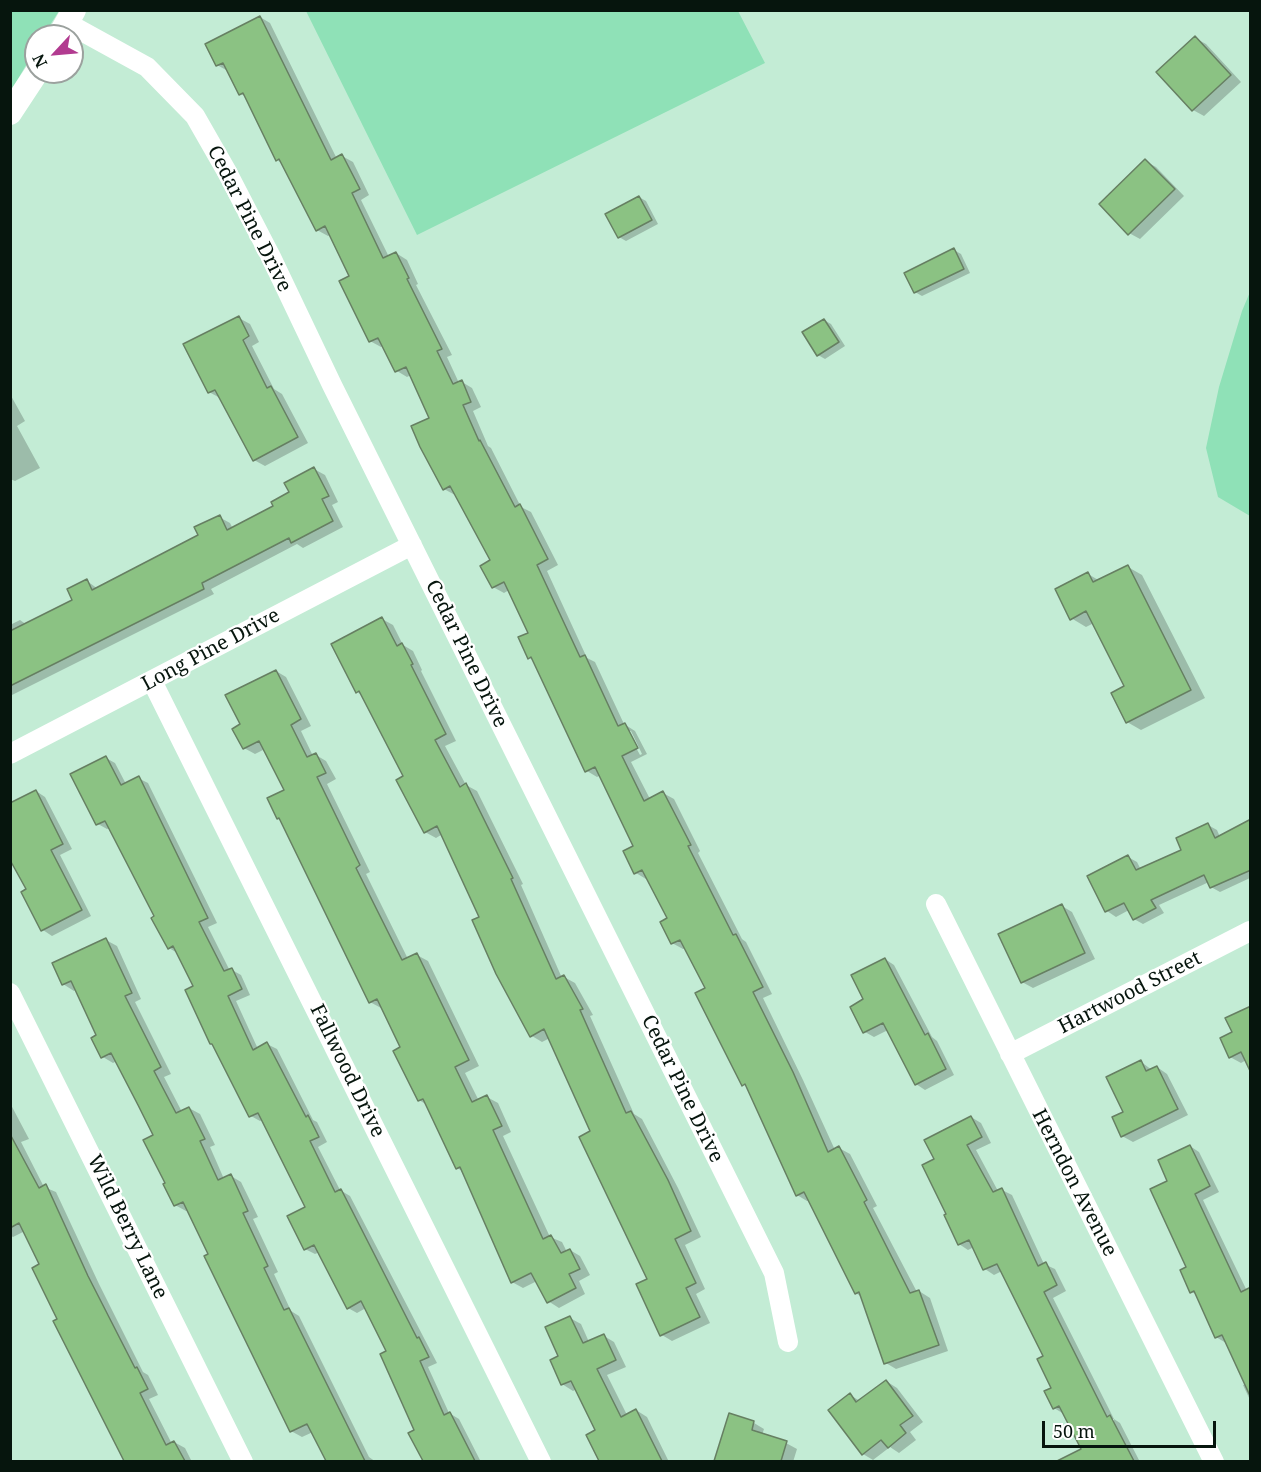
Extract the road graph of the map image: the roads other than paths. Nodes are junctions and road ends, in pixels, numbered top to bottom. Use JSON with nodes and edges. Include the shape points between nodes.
{"nodes":[{"id":1,"x":67,"y":23,"type":"edge"},
{"id":2,"x":29,"y":84,"type":"edge"},
{"id":3,"x":10,"y":113,"type":"edge"},
{"id":4,"x":412,"y":545,"type":"junction"},
{"id":5,"x":152,"y":681,"type":"junction"},
{"id":6,"x":10,"y":754,"type":"edge"},
{"id":7,"x":936,"y":904,"type":"dead end"},
{"id":8,"x":1251,"y":931,"type":"edge"},
{"id":9,"x":10,"y":993,"type":"edge"},
{"id":10,"x":1010,"y":1054,"type":"junction"},
{"id":11,"x":788,"y":1342,"type":"dead end"},
{"id":12,"x":243,"y":1461,"type":"edge"},
{"id":13,"x":541,"y":1461,"type":"edge"},
{"id":14,"x":1214,"y":1461,"type":"edge"}],
"edges":[{"from":1,"to":4,"type":"street","name":"Cedar Pine Drive","via":[[147,67],[195,116],[271,256]]},
{"from":2,"to":3,"type":"street"},
{"from":4,"to":5,"type":"street","name":"Long Pine Drive"},
{"from":4,"to":11,"type":"street","name":"Cedar Pine Drive","via":[[774,1273]]},
{"from":5,"to":6,"type":"street","name":"Long Pine Drive"},
{"from":5,"to":13,"type":"street","name":"Fallwood Drive"},
{"from":7,"to":10,"type":"street","name":"Herndon Avenue"},
{"from":8,"to":10,"type":"street","name":"Hartwood Street"},
{"from":9,"to":12,"type":"street","name":"Wild Berry Lane"},
{"from":10,"to":14,"type":"street","name":"Herndon Avenue"}]}
